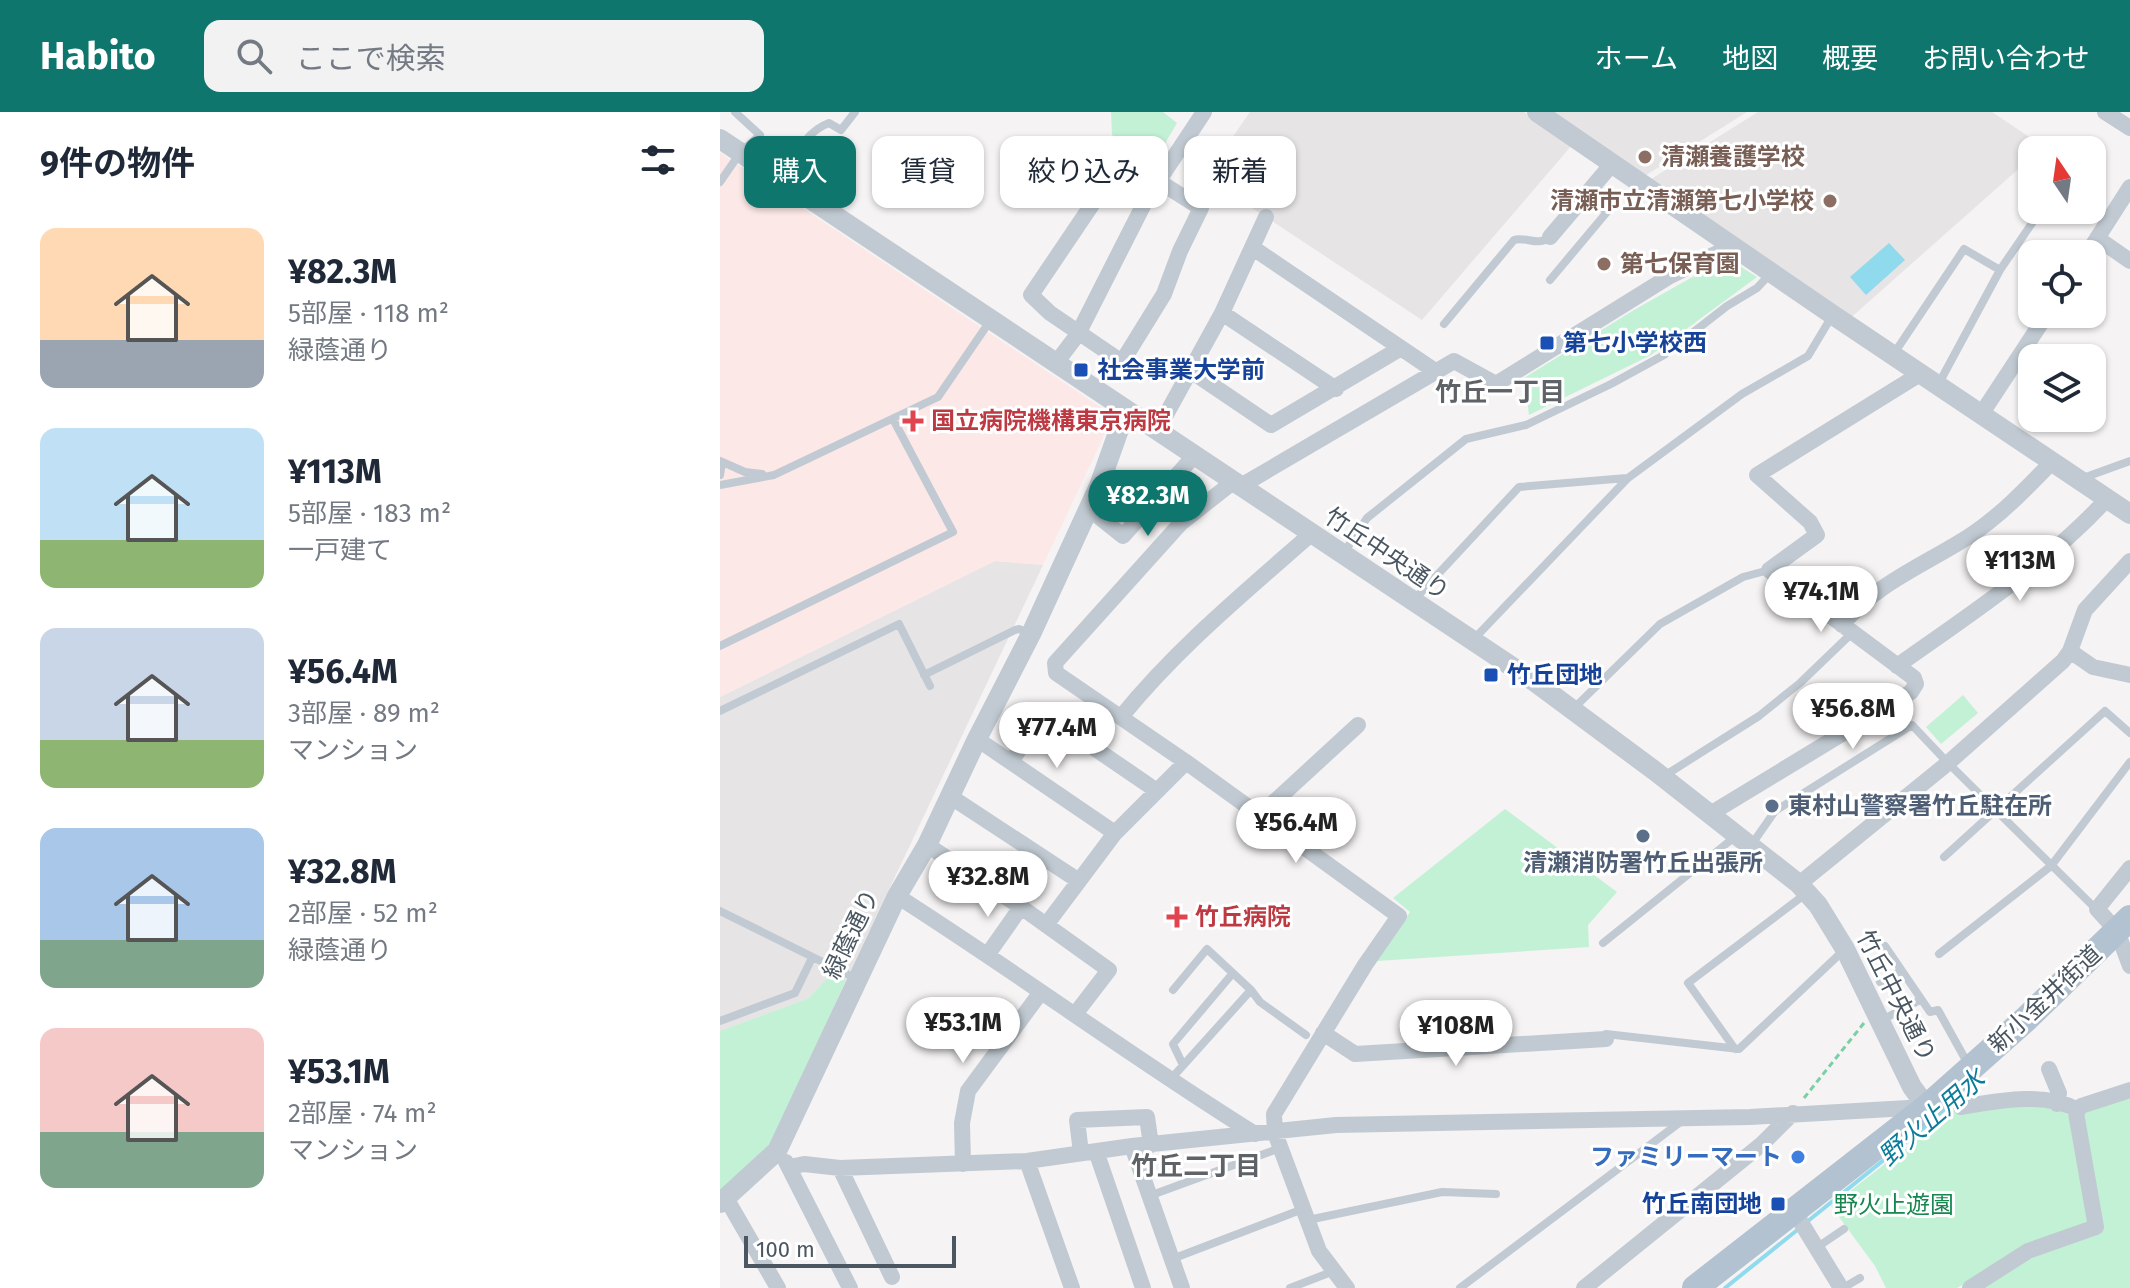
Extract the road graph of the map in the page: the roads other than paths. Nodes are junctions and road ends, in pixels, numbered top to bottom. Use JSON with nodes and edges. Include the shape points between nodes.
{"nodes":[{"id":1,"x":735,"y":112,"type":"edge"},
{"id":2,"x":855,"y":112,"type":"edge"},
{"id":3,"x":1204,"y":112,"type":"edge"},
{"id":4,"x":1537,"y":112,"type":"edge"},
{"id":5,"x":2105,"y":112,"type":"edge"},
{"id":6,"x":2130,"y":128,"type":"edge"},
{"id":7,"x":809,"y":136,"type":"edge"},
{"id":8,"x":720,"y":139,"type":"edge"},
{"id":9,"x":740,"y":153,"type":"junction"},
{"id":10,"x":744,"y":156,"type":"edge"},
{"id":11,"x":1612,"y":164,"type":"junction"},
{"id":12,"x":1168,"y":166,"type":"edge"},
{"id":13,"x":720,"y":182,"type":"edge"},
{"id":14,"x":1168,"y":187,"type":"edge"},
{"id":15,"x":2130,"y":187,"type":"edge"},
{"id":16,"x":1586,"y":196,"type":"junction"},
{"id":17,"x":824,"y":208,"type":"edge"},
{"id":18,"x":1090,"y":208,"type":"edge"},
{"id":19,"x":1142,"y":208,"type":"edge"},
{"id":20,"x":1266,"y":217,"type":"dead end"},
{"id":21,"x":2107,"y":222,"type":"joint"},
{"id":22,"x":2031,"y":224,"type":"edge"},
{"id":23,"x":1550,"y":237,"type":"joint"},
{"id":24,"x":2097,"y":238,"type":"joint"},
{"id":25,"x":1732,"y":246,"type":"junction"},
{"id":26,"x":1253,"y":248,"type":"junction"},
{"id":27,"x":2130,"y":261,"type":"edge"},
{"id":28,"x":2000,"y":270,"type":"junction"},
{"id":29,"x":1771,"y":273,"type":"junction"},
{"id":30,"x":1550,"y":280,"type":"dead end"},
{"id":31,"x":1222,"y":313,"type":"junction"},
{"id":32,"x":1833,"y":315,"type":"junction"},
{"id":33,"x":991,"y":321,"type":"junction"},
{"id":34,"x":1444,"y":324,"type":"dead end"},
{"id":35,"x":2038,"y":328,"type":"edge"},
{"id":36,"x":1078,"y":334,"type":"junction"},
{"id":37,"x":1401,"y":348,"type":"junction"},
{"id":38,"x":1893,"y":356,"type":"junction"},
{"id":39,"x":1056,"y":363,"type":"junction"},
{"id":40,"x":1191,"y":371,"type":"junction"},
{"id":41,"x":1435,"y":371,"type":"junction"},
{"id":42,"x":1920,"y":374,"type":"junction"},
{"id":43,"x":1938,"y":385,"type":"junction"},
{"id":44,"x":1336,"y":389,"type":"junction"},
{"id":45,"x":1126,"y":410,"type":"junction"},
{"id":46,"x":1982,"y":413,"type":"junction"},
{"id":47,"x":893,"y":419,"type":"junction"},
{"id":48,"x":1157,"y":431,"type":"junction"},
{"id":49,"x":1194,"y":456,"type":"junction"},
{"id":50,"x":2130,"y":461,"type":"edge"},
{"id":51,"x":721,"y":462,"type":"edge"},
{"id":52,"x":2051,"y":463,"type":"junction"},
{"id":53,"x":720,"y":475,"type":"edge"},
{"id":54,"x":774,"y":475,"type":"junction"},
{"id":55,"x":1628,"y":478,"type":"junction"},
{"id":56,"x":2078,"y":480,"type":"junction"},
{"id":57,"x":1236,"y":484,"type":"junction"},
{"id":58,"x":720,"y":485,"type":"edge"},
{"id":59,"x":2107,"y":499,"type":"junction"},
{"id":60,"x":1088,"y":508,"type":"junction"},
{"id":61,"x":2130,"y":514,"type":"edge"},
{"id":62,"x":1311,"y":534,"type":"junction"},
{"id":63,"x":1343,"y":555,"type":"junction"},
{"id":64,"x":2130,"y":561,"type":"edge"},
{"id":65,"x":1769,"y":570,"type":"junction"},
{"id":66,"x":1412,"y":602,"type":"junction"},
{"id":67,"x":1847,"y":629,"type":"junction"},
{"id":68,"x":1031,"y":634,"type":"junction"},
{"id":69,"x":1471,"y":641,"type":"junction"},
{"id":70,"x":720,"y":646,"type":"edge"},
{"id":71,"x":2070,"y":651,"type":"junction"},
{"id":72,"x":1897,"y":666,"type":"junction"},
{"id":73,"x":924,"y":675,"type":"junction"},
{"id":74,"x":2130,"y":675,"type":"edge"},
{"id":75,"x":930,"y":686,"type":"dead end"},
{"id":76,"x":1572,"y":710,"type":"junction"},
{"id":77,"x":720,"y":711,"type":"edge"},
{"id":78,"x":1121,"y":717,"type":"junction"},
{"id":79,"x":1358,"y":725,"type":"dead end"},
{"id":80,"x":2130,"y":733,"type":"edge"},
{"id":81,"x":977,"y":739,"type":"junction"},
{"id":82,"x":1011,"y":762,"type":"junction"},
{"id":83,"x":1186,"y":762,"type":"junction"},
{"id":84,"x":2130,"y":762,"type":"edge"},
{"id":85,"x":1948,"y":763,"type":"junction"},
{"id":86,"x":1663,"y":777,"type":"junction"},
{"id":87,"x":1157,"y":791,"type":"junction"},
{"id":88,"x":951,"y":797,"type":"junction"},
{"id":89,"x":1996,"y":811,"type":"junction"},
{"id":90,"x":1710,"y":814,"type":"junction"},
{"id":91,"x":1260,"y":815,"type":"junction"},
{"id":92,"x":1115,"y":833,"type":"junction"},
{"id":93,"x":1743,"y":841,"type":"junction"},
{"id":94,"x":927,"y":845,"type":"junction"},
{"id":95,"x":1944,"y":857,"type":"dead end"},
{"id":96,"x":2051,"y":866,"type":"junction"},
{"id":97,"x":2130,"y":868,"type":"edge"},
{"id":98,"x":1079,"y":881,"type":"junction"},
{"id":99,"x":1804,"y":888,"type":"junction"},
{"id":100,"x":897,"y":896,"type":"junction"},
{"id":101,"x":1021,"y":907,"type":"junction"},
{"id":102,"x":2097,"y":909,"type":"junction"},
{"id":103,"x":720,"y":911,"type":"edge"},
{"id":104,"x":1046,"y":925,"type":"junction"},
{"id":105,"x":2124,"y":941,"type":"edge"},
{"id":106,"x":1603,"y":943,"type":"dead end"},
{"id":107,"x":1885,"y":946,"type":"dead end"},
{"id":108,"x":1845,"y":949,"type":"junction"},
{"id":109,"x":988,"y":954,"type":"junction"},
{"id":110,"x":1939,"y":954,"type":"dead end"},
{"id":111,"x":812,"y":958,"type":"junction"},
{"id":112,"x":1901,"y":971,"type":"junction"},
{"id":113,"x":1233,"y":973,"type":"junction"},
{"id":114,"x":857,"y":980,"type":"junction"},
{"id":115,"x":1880,"y":982,"type":"dead end"},
{"id":116,"x":1173,"y":990,"type":"dead end"},
{"id":117,"x":1251,"y":990,"type":"junction"},
{"id":118,"x":1041,"y":992,"type":"junction"},
{"id":119,"x":1920,"y":1000,"type":"junction"},
{"id":120,"x":1076,"y":1013,"type":"junction"},
{"id":121,"x":1877,"y":1016,"type":"junction"},
{"id":122,"x":720,"y":1021,"type":"edge"},
{"id":123,"x":1315,"y":1034,"type":"junction"},
{"id":124,"x":1606,"y":1037,"type":"joint"},
{"id":125,"x":1735,"y":1049,"type":"junction"},
{"id":126,"x":1183,"y":1065,"type":"junction"},
{"id":127,"x":1971,"y":1068,"type":"junction"},
{"id":128,"x":2049,"y":1069,"type":"dead end"},
{"id":129,"x":1170,"y":1080,"type":"junction"},
{"id":130,"x":2130,"y":1090,"type":"edge"},
{"id":131,"x":2057,"y":1104,"type":"junction"},
{"id":132,"x":1927,"y":1107,"type":"junction"},
{"id":133,"x":1961,"y":1107,"type":"dead end"},
{"id":134,"x":2078,"y":1110,"type":"junction"},
{"id":135,"x":1793,"y":1113,"type":"junction"},
{"id":136,"x":1685,"y":1119,"type":"junction"},
{"id":137,"x":1255,"y":1134,"type":"junction"},
{"id":138,"x":1278,"y":1140,"type":"junction"},
{"id":139,"x":1151,"y":1145,"type":"junction"},
{"id":140,"x":1132,"y":1146,"type":"junction"},
{"id":141,"x":1089,"y":1152,"type":"junction"},
{"id":142,"x":784,"y":1159,"type":"junction"},
{"id":143,"x":1027,"y":1161,"type":"junction"},
{"id":144,"x":963,"y":1164,"type":"junction"},
{"id":145,"x":840,"y":1168,"type":"junction"},
{"id":146,"x":1496,"y":1194,"type":"dead end"},
{"id":147,"x":1149,"y":1196,"type":"junction"},
{"id":148,"x":723,"y":1200,"type":"edge"},
{"id":149,"x":1305,"y":1215,"type":"junction"},
{"id":150,"x":1799,"y":1221,"type":"junction"},
{"id":151,"x":1844,"y":1229,"type":"dead end"},
{"id":152,"x":1816,"y":1248,"type":"junction"},
{"id":153,"x":1172,"y":1259,"type":"junction"},
{"id":154,"x":1334,"y":1271,"type":"junction"},
{"id":155,"x":892,"y":1277,"type":"dead end"},
{"id":156,"x":1860,"y":1278,"type":"dead end"},
{"id":157,"x":1703,"y":1286,"type":"edge"},
{"id":158,"x":778,"y":1288,"type":"edge"},
{"id":159,"x":850,"y":1288,"type":"edge"},
{"id":160,"x":1072,"y":1288,"type":"edge"},
{"id":161,"x":1143,"y":1288,"type":"edge"},
{"id":162,"x":1182,"y":1288,"type":"edge"},
{"id":163,"x":1290,"y":1288,"type":"edge"},
{"id":164,"x":1347,"y":1288,"type":"edge"},
{"id":165,"x":1460,"y":1288,"type":"edge"},
{"id":166,"x":1584,"y":1288,"type":"edge"},
{"id":167,"x":1842,"y":1288,"type":"edge"},
{"id":168,"x":1970,"y":1288,"type":"edge"}],
"edges":[{"from":1,"to":9,"type":"lane","via":[[760,135]]},
{"from":2,"to":7,"type":"lane","via":[[841,130],[829,123]]},
{"from":3,"to":12,"type":"street"},
{"from":4,"to":11,"type":"street"},
{"from":5,"to":6,"type":"street"},
{"from":8,"to":9,"type":"street","name":"竹丘中央通り"},
{"from":9,"to":10,"type":"street","name":"竹丘中央通り"},
{"from":9,"to":13,"type":"lane"},
{"from":11,"to":16,"type":"street"},
{"from":11,"to":25,"type":"street"},
{"from":14,"to":36,"type":"street","via":[[1201,208],[1164,294],[1122,362]]},
{"from":15,"to":21,"type":"street"},
{"from":16,"to":23,"type":"street"},
{"from":16,"to":30,"type":"lane","via":[[1607,212]]},
{"from":17,"to":33,"type":"street","name":"竹丘中央通り"},
{"from":18,"to":36,"type":"street","via":[[1031,295]]},
{"from":19,"to":36,"type":"street"},
{"from":20,"to":26,"type":"street"},
{"from":21,"to":24,"type":"street"},
{"from":22,"to":28,"type":"lane"},
{"from":23,"to":34,"type":"lane","via":[[1540,242],[1514,240]]},
{"from":24,"to":27,"type":"street"},
{"from":25,"to":29,"type":"street"},
{"from":25,"to":41,"type":"street","via":[[1670,276],[1496,384],[1454,361]]},
{"from":26,"to":31,"type":"street"},
{"from":26,"to":37,"type":"street"},
{"from":28,"to":38,"type":"lane","via":[[1964,249]]},
{"from":28,"to":43,"type":"lane"},
{"from":29,"to":32,"type":"street"},
{"from":29,"to":63,"type":"lane","via":[[1664,355],[1526,425],[1466,439],[1367,518]]},
{"from":31,"to":40,"type":"street"},
{"from":31,"to":44,"type":"street"},
{"from":32,"to":38,"type":"street"},
{"from":32,"to":55,"type":"lane","via":[[1808,356],[1742,394]]},
{"from":33,"to":39,"type":"street","name":"竹丘中央通り"},
{"from":33,"to":47,"type":"lane","via":[[938,397]]},
{"from":35,"to":46,"type":"street"},
{"from":36,"to":39,"type":"street"},
{"from":37,"to":41,"type":"street"},
{"from":37,"to":44,"type":"street"},
{"from":38,"to":42,"type":"street"},
{"from":39,"to":45,"type":"street","name":"竹丘中央通り"},
{"from":40,"to":44,"type":"street","via":[[1271,425]]},
{"from":40,"to":48,"type":"street"},
{"from":41,"to":57,"type":"street"},
{"from":42,"to":43,"type":"street"},
{"from":42,"to":65,"type":"street","via":[[1757,475],[1810,522],[1817,535]]},
{"from":43,"to":46,"type":"street"},
{"from":45,"to":48,"type":"street","name":"竹丘中央通り"},
{"from":45,"to":60,"type":"street","name":"緑蔭通り"},
{"from":46,"to":52,"type":"street"},
{"from":47,"to":54,"type":"lane"},
{"from":47,"to":70,"type":"lane","via":[[953,532]]},
{"from":48,"to":49,"type":"street","name":"竹丘中央通り"},
{"from":49,"to":57,"type":"street","name":"竹丘中央通り"},
{"from":49,"to":60,"type":"street","via":[[1123,536]]},
{"from":50,"to":56,"type":"lane"},
{"from":51,"to":53,"type":"lane"},
{"from":51,"to":54,"type":"lane"},
{"from":52,"to":56,"type":"street"},
{"from":52,"to":67,"type":"street","via":[[1971,535],[1857,606]]},
{"from":54,"to":58,"type":"lane"},
{"from":55,"to":66,"type":"lane","via":[[1519,487]]},
{"from":55,"to":69,"type":"lane"},
{"from":56,"to":59,"type":"street"},
{"from":57,"to":62,"type":"street","name":"竹丘中央通り"},
{"from":57,"to":78,"type":"street","via":[[1181,523],[1055,663],[1056,673]]},
{"from":59,"to":61,"type":"street"},
{"from":59,"to":72,"type":"street","via":[[2038,564]]},
{"from":60,"to":68,"type":"street","name":"緑蔭通り"},
{"from":62,"to":63,"type":"street","name":"竹丘中央通り"},
{"from":62,"to":78,"type":"street","via":[[1204,629]]},
{"from":63,"to":66,"type":"street","name":"竹丘中央通り"},
{"from":64,"to":71,"type":"street","via":[[2085,610]]},
{"from":65,"to":67,"type":"street"},
{"from":65,"to":76,"type":"lane","via":[[1743,577],[1660,624]]},
{"from":66,"to":69,"type":"street","name":"竹丘中央通り"},
{"from":67,"to":72,"type":"street"},
{"from":67,"to":86,"type":"lane","via":[[1800,683],[1759,716]]},
{"from":68,"to":73,"type":"lane","via":[[1015,630]]},
{"from":68,"to":81,"type":"street","name":"緑蔭通り"},
{"from":69,"to":76,"type":"street","name":"竹丘中央通り"},
{"from":71,"to":74,"type":"street","via":[[2093,667]]},
{"from":71,"to":85,"type":"street"},
{"from":72,"to":90,"type":"street","via":[[1914,678],[1911,692]]},
{"from":73,"to":75,"type":"lane"},
{"from":73,"to":77,"type":"lane","via":[[899,624]]},
{"from":76,"to":86,"type":"street","name":"竹丘中央通り"},
{"from":78,"to":83,"type":"street"},
{"from":79,"to":91,"type":"street"},
{"from":80,"to":89,"type":"lane","via":[[2105,711]]},
{"from":81,"to":82,"type":"street"},
{"from":81,"to":88,"type":"street","name":"緑蔭通り"},
{"from":82,"to":87,"type":"street","via":[[1043,713]]},
{"from":82,"to":92,"type":"street"},
{"from":83,"to":87,"type":"street"},
{"from":83,"to":91,"type":"street"},
{"from":84,"to":96,"type":"lane"},
{"from":85,"to":89,"type":"lane"},
{"from":85,"to":93,"type":"lane","via":[[1912,725],[1775,811]]},
{"from":85,"to":99,"type":"street"},
{"from":86,"to":90,"type":"street","name":"竹丘中央通り"},
{"from":87,"to":92,"type":"street"},
{"from":88,"to":94,"type":"street","name":"緑蔭通り"},
{"from":88,"to":98,"type":"street"},
{"from":89,"to":95,"type":"lane"},
{"from":89,"to":96,"type":"lane"},
{"from":90,"to":93,"type":"street","name":"竹丘中央通り"},
{"from":91,"to":123,"type":"street","via":[[1399,916]]},
{"from":92,"to":98,"type":"street"},
{"from":93,"to":99,"type":"street","name":"竹丘中央通り"},
{"from":93,"to":106,"type":"lane"},
{"from":94,"to":100,"type":"street","name":"緑蔭通り"},
{"from":94,"to":101,"type":"street"},
{"from":96,"to":102,"type":"lane"},
{"from":96,"to":110,"type":"lane"},
{"from":97,"to":102,"type":"street"},
{"from":98,"to":104,"type":"street"},
{"from":99,"to":108,"type":"street","name":"竹丘中央通り"},
{"from":99,"to":125,"type":"lane","via":[[1688,983]]},
{"from":100,"to":109,"type":"street"},
{"from":100,"to":114,"type":"street","name":"緑蔭通り"},
{"from":101,"to":104,"type":"street"},
{"from":101,"to":109,"type":"street"},
{"from":102,"to":105,"type":"street"},
{"from":103,"to":111,"type":"lane"},
{"from":104,"to":120,"type":"street","via":[[1109,970]]},
{"from":105,"to":127,"type":"main road","name":"新小金井街道"},
{"from":107,"to":112,"type":"lane"},
{"from":108,"to":121,"type":"street","name":"竹丘中央通り"},
{"from":108,"to":125,"type":"lane"},
{"from":109,"to":118,"type":"street"},
{"from":111,"to":114,"type":"lane"},
{"from":111,"to":122,"type":"lane","via":[[795,993]]},
{"from":112,"to":115,"type":"lane"},
{"from":112,"to":119,"type":"lane"},
{"from":113,"to":116,"type":"lane","via":[[1207,949]]},
{"from":113,"to":117,"type":"lane"},
{"from":113,"to":126,"type":"lane","via":[[1173,1044]]},
{"from":114,"to":142,"type":"street","name":"緑蔭通り"},
{"from":117,"to":123,"type":"lane","via":[[1260,1002]]},
{"from":117,"to":126,"type":"lane"},
{"from":118,"to":120,"type":"street"},
{"from":118,"to":144,"type":"street","via":[[968,1091]]},
{"from":119,"to":121,"type":"lane"},
{"from":119,"to":127,"type":"lane","via":[[1930,1012],[1938,1010]]},
{"from":120,"to":129,"type":"street"},
{"from":121,"to":132,"type":"street","name":"竹丘中央通り"},
{"from":123,"to":124,"type":"street","via":[[1355,1054]]},
{"from":123,"to":138,"type":"street","via":[[1274,1114]]},
{"from":124,"to":125,"type":"lane"},
{"from":126,"to":129,"type":"lane"},
{"from":127,"to":132,"type":"main road","name":"新小金井街道"},
{"from":128,"to":131,"type":"street","via":[[2059,1093]]},
{"from":129,"to":137,"type":"street"},
{"from":130,"to":134,"type":"street"},
{"from":131,"to":133,"type":"street","via":[[2020,1098]]},
{"from":131,"to":134,"type":"street"},
{"from":132,"to":135,"type":"street"},
{"from":132,"to":150,"type":"main road","name":"新小金井街道"},
{"from":134,"to":168,"type":"street","via":[[2096,1227],[2028,1251]]},
{"from":135,"to":136,"type":"street"},
{"from":135,"to":166,"type":"street"},
{"from":136,"to":138,"type":"street","via":[[1336,1125]]},
{"from":136,"to":165,"type":"lane"},
{"from":137,"to":138,"type":"street"},
{"from":137,"to":139,"type":"street"},
{"from":138,"to":147,"type":"lane"},
{"from":138,"to":149,"type":"street"},
{"from":139,"to":140,"type":"street"},
{"from":139,"to":141,"type":"street","via":[[1147,1117],[1077,1120]]},
{"from":140,"to":141,"type":"street"},
{"from":140,"to":147,"type":"street"},
{"from":141,"to":143,"type":"street"},
{"from":141,"to":161,"type":"street"},
{"from":142,"to":145,"type":"street"},
{"from":142,"to":148,"type":"street","name":"緑蔭通り"},
{"from":142,"to":159,"type":"street"},
{"from":143,"to":144,"type":"street"},
{"from":143,"to":160,"type":"street"},
{"from":144,"to":145,"type":"street"},
{"from":145,"to":155,"type":"street"},
{"from":146,"to":149,"type":"lane","via":[[1442,1192]]},
{"from":147,"to":153,"type":"street"},
{"from":148,"to":158,"type":"street"},
{"from":149,"to":153,"type":"lane"},
{"from":149,"to":154,"type":"street","via":[[1319,1251]]},
{"from":150,"to":152,"type":"street"},
{"from":150,"to":157,"type":"main road","name":"新小金井街道"},
{"from":151,"to":152,"type":"lane"},
{"from":152,"to":167,"type":"street"},
{"from":153,"to":162,"type":"street"},
{"from":154,"to":163,"type":"lane"},
{"from":154,"to":164,"type":"street"},
{"from":156,"to":167,"type":"lane"}]}
